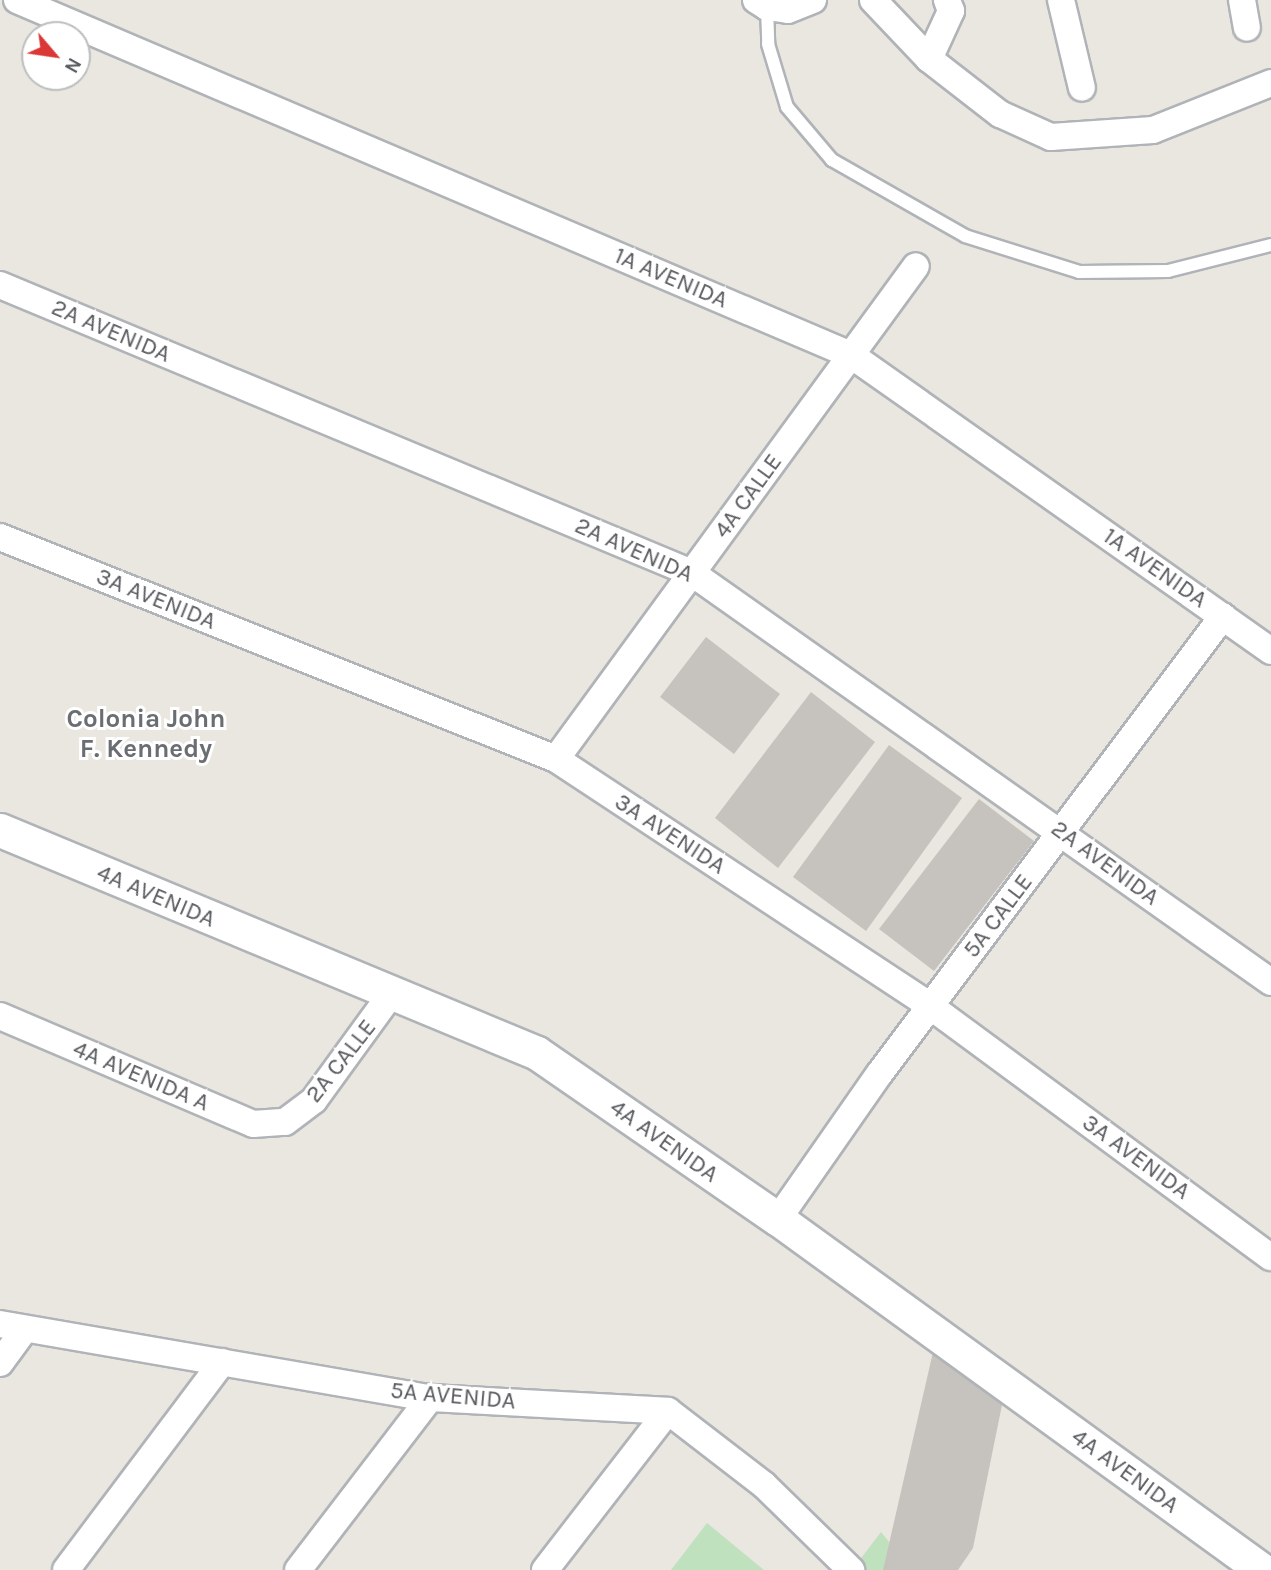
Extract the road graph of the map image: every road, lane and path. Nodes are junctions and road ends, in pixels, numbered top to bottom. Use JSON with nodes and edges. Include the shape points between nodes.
{"nodes":[{"id":1,"x":18,"y":0,"type":"edge"},
{"id":2,"x":813,"y":0,"type":"edge"},
{"id":3,"x":873,"y":0,"type":"edge"},
{"id":4,"x":947,"y":0,"type":"edge"},
{"id":5,"x":1061,"y":0,"type":"edge"},
{"id":6,"x":1242,"y":0,"type":"edge"},
{"id":7,"x":761,"y":3,"type":"edge"},
{"id":8,"x":1247,"y":28,"type":"dead end"},
{"id":9,"x":929,"y":59,"type":"junction"},
{"id":10,"x":1271,"y":83,"type":"edge"},
{"id":11,"x":1083,"y":88,"type":"dead end"},
{"id":12,"x":1271,"y":245,"type":"edge"},
{"id":13,"x":916,"y":266,"type":"dead end"},
{"id":14,"x":0,"y":285,"type":"edge"},
{"id":15,"x":851,"y":355,"type":"junction"},
{"id":16,"x":0,"y":537,"type":"edge"},
{"id":17,"x":692,"y":573,"type":"junction"},
{"id":18,"x":1223,"y":616,"type":"junction"},
{"id":19,"x":1271,"y":651,"type":"edge"},
{"id":20,"x":556,"y":759,"type":"junction"},
{"id":21,"x":0,"y":830,"type":"edge"},
{"id":22,"x":1061,"y":831,"type":"junction"},
{"id":23,"x":1271,"y":982,"type":"edge"},
{"id":24,"x":391,"y":994,"type":"junction"},
{"id":25,"x":930,"y":1006,"type":"junction"},
{"id":26,"x":0,"y":1016,"type":"edge"},
{"id":27,"x":285,"y":1122,"type":"joint"},
{"id":28,"x":778,"y":1219,"type":"junction"},
{"id":29,"x":1271,"y":1257,"type":"edge"},
{"id":30,"x":12,"y":1326,"type":"edge"},
{"id":31,"x":222,"y":1362,"type":"junction"},
{"id":32,"x":0,"y":1363,"type":"edge"},
{"id":33,"x":430,"y":1398,"type":"junction"},
{"id":34,"x":668,"y":1411,"type":"junction"},
{"id":35,"x":66,"y":1570,"type":"edge"},
{"id":36,"x":298,"y":1570,"type":"edge"},
{"id":37,"x":545,"y":1570,"type":"edge"},
{"id":38,"x":851,"y":1570,"type":"edge"},
{"id":39,"x":1262,"y":1570,"type":"edge"}],
"edges":[{"from":1,"to":15,"type":"street","name":"1A AVENIDA"},
{"from":2,"to":7,"type":"street","via":[[788,10]]},
{"from":3,"to":9,"type":"street"},
{"from":4,"to":9,"type":"street","via":[[951,12]]},
{"from":5,"to":11,"type":"street"},
{"from":6,"to":8,"type":"street"},
{"from":7,"to":12,"type":"lane","via":[[787,107],[832,160],[965,236],[1079,272],[1168,271]]},
{"from":9,"to":10,"type":"street","via":[[1000,114],[1051,136],[1153,130]]},
{"from":13,"to":15,"type":"street","name":"4A CALLE"},
{"from":14,"to":17,"type":"street","name":"2A AVENIDA"},
{"from":15,"to":17,"type":"street","name":"4A CALLE"},
{"from":15,"to":18,"type":"street","name":"1A AVENIDA"},
{"from":16,"to":20,"type":"street","name":"3A AVENIDA"},
{"from":17,"to":20,"type":"street","name":"4A CALLE"},
{"from":17,"to":22,"type":"street","name":"2A AVENIDA"},
{"from":18,"to":19,"type":"street","name":"1A AVENIDA"},
{"from":18,"to":22,"type":"street","name":"5A CALLE"},
{"from":20,"to":25,"type":"street","name":"3A AVENIDA"},
{"from":21,"to":24,"type":"street","name":"4A AVENIDA"},
{"from":22,"to":23,"type":"street","name":"2A AVENIDA"},
{"from":22,"to":25,"type":"street","name":"5A CALLE"},
{"from":24,"to":27,"type":"street","name":"2A CALLE","via":[[314,1100]]},
{"from":24,"to":28,"type":"street","name":"4A AVENIDA","via":[[537,1053]]},
{"from":25,"to":28,"type":"street","name":"5A CALLE"},
{"from":25,"to":29,"type":"street","name":"3A AVENIDA"},
{"from":26,"to":27,"type":"street","name":"4A AVENIDA A","via":[[253,1124]]},
{"from":28,"to":39,"type":"street","name":"4A AVENIDA"},
{"from":30,"to":31,"type":"street","name":"5A AVENIDA"},
{"from":30,"to":32,"type":"street"},
{"from":31,"to":33,"type":"street","name":"5A AVENIDA"},
{"from":31,"to":35,"type":"street"},
{"from":33,"to":34,"type":"street","name":"5A AVENIDA"},
{"from":33,"to":36,"type":"street"},
{"from":34,"to":37,"type":"street"},
{"from":34,"to":38,"type":"street","via":[[764,1485]]}]}
